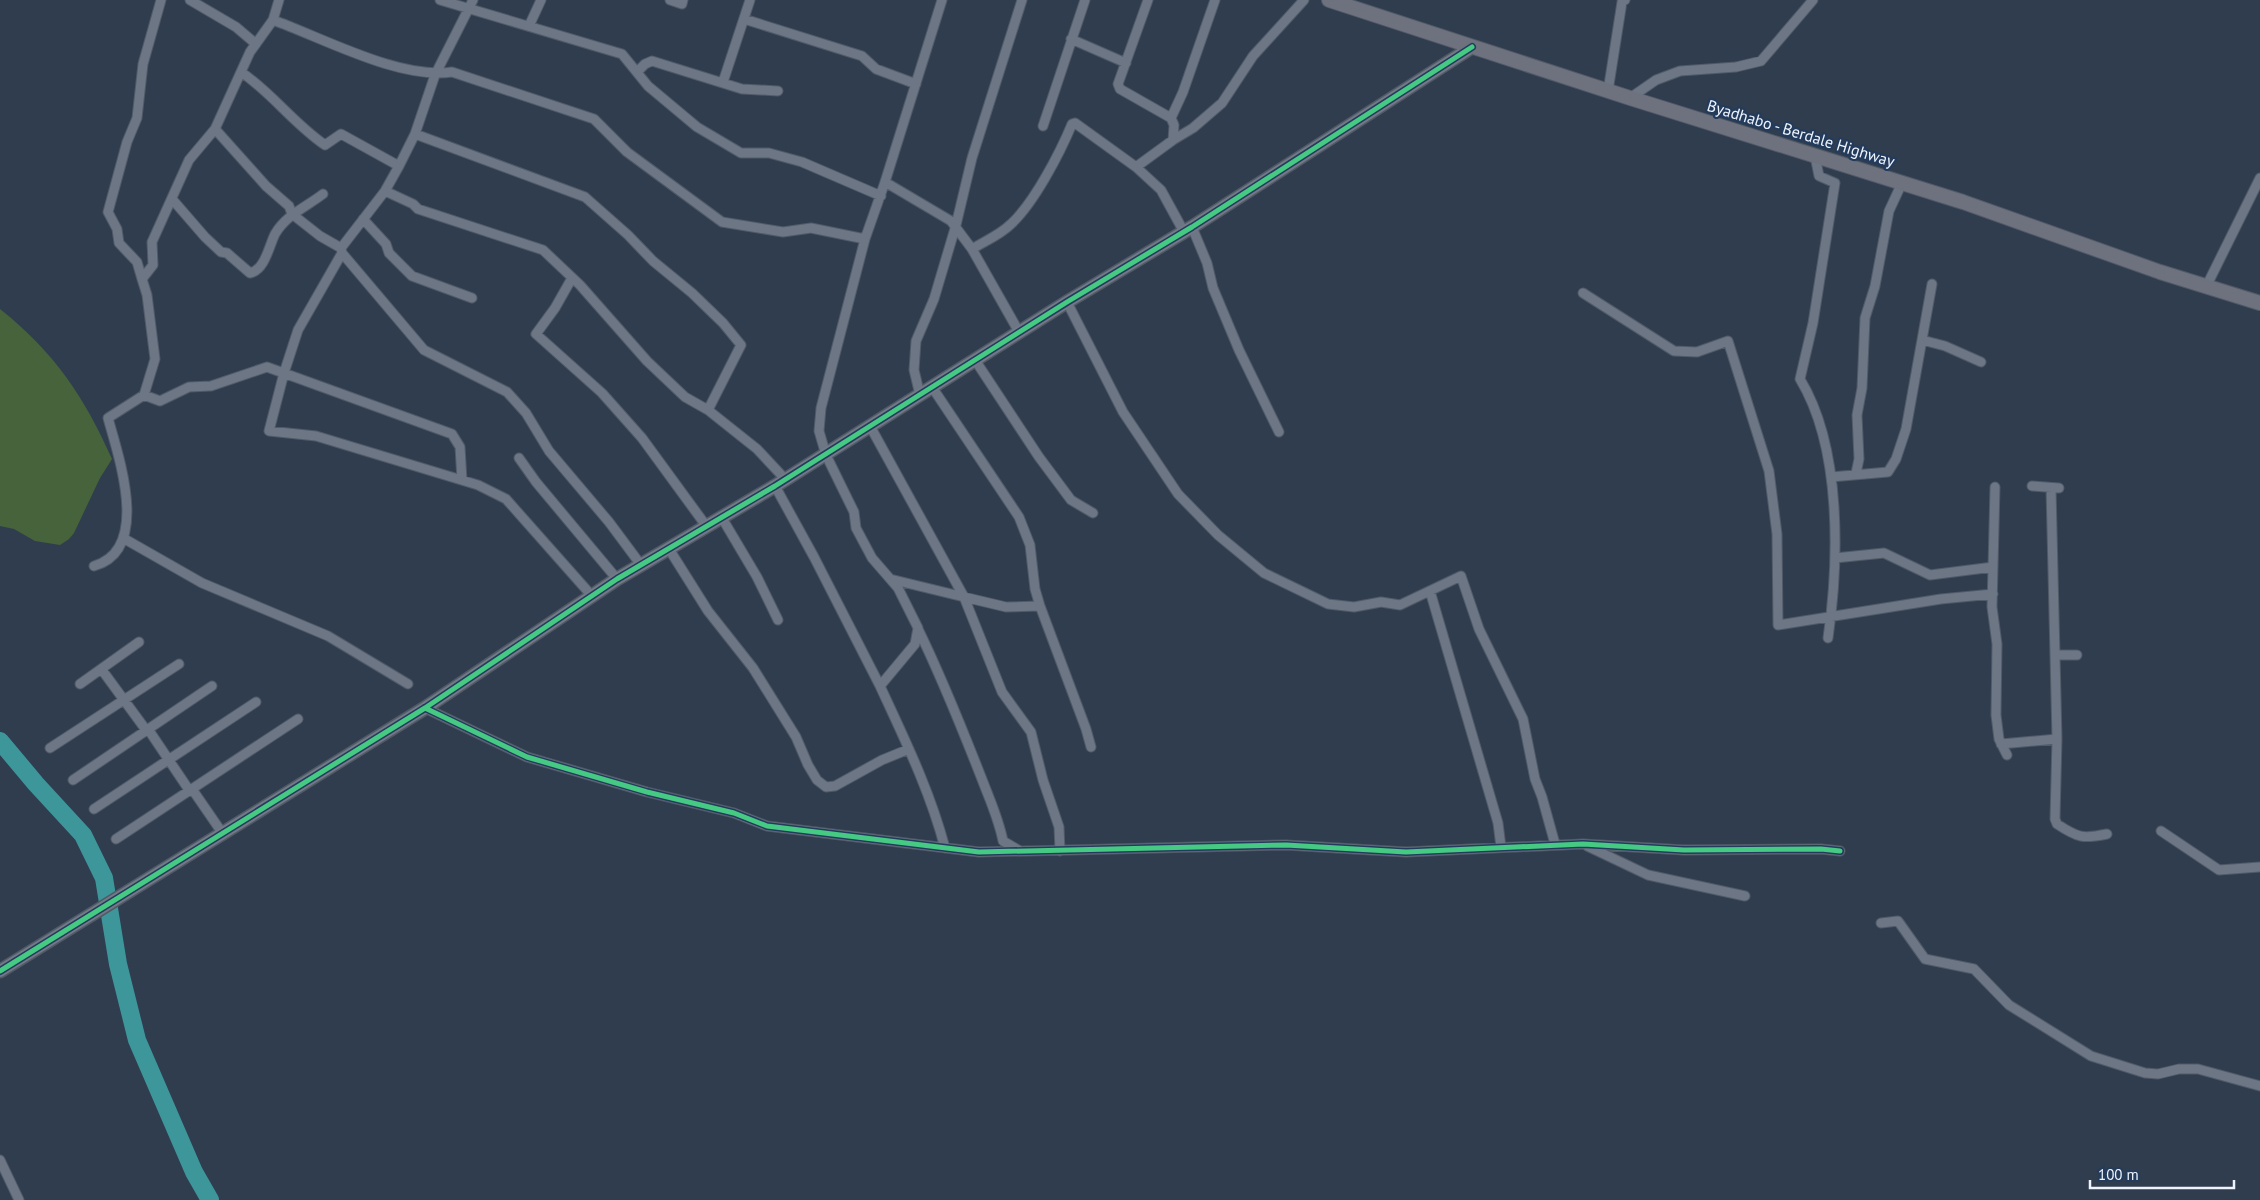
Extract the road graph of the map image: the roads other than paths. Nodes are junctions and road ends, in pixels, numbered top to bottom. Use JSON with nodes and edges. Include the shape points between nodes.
{"nodes":[{"id":1,"x":161,"y":0,"type":"edge"},
{"id":2,"x":190,"y":0,"type":"edge"},
{"id":3,"x":279,"y":0,"type":"edge"},
{"id":4,"x":440,"y":0,"type":"edge"},
{"id":5,"x":541,"y":0,"type":"edge"},
{"id":6,"x":670,"y":0,"type":"edge"},
{"id":7,"x":683,"y":0,"type":"edge"},
{"id":8,"x":750,"y":0,"type":"edge"},
{"id":9,"x":942,"y":0,"type":"edge"},
{"id":10,"x":1022,"y":0,"type":"edge"},
{"id":11,"x":1085,"y":0,"type":"edge"},
{"id":12,"x":1148,"y":0,"type":"edge"},
{"id":13,"x":1215,"y":0,"type":"edge"},
{"id":14,"x":1304,"y":0,"type":"edge"},
{"id":15,"x":1330,"y":0,"type":"edge"},
{"id":16,"x":1625,"y":0,"type":"edge"},
{"id":17,"x":1813,"y":0,"type":"edge"},
{"id":18,"x":471,"y":4,"type":"edge"},
{"id":19,"x":744,"y":19,"type":"junction"},
{"id":20,"x":273,"y":20,"type":"junction"},
{"id":21,"x":529,"y":26,"type":"junction"},
{"id":22,"x":1071,"y":39,"type":"junction"},
{"id":23,"x":256,"y":44,"type":"junction"},
{"id":24,"x":1472,"y":47,"type":"junction"},
{"id":25,"x":1126,"y":63,"type":"junction"},
{"id":26,"x":241,"y":72,"type":"junction"},
{"id":27,"x":636,"y":72,"type":"junction"},
{"id":28,"x":435,"y":75,"type":"junction"},
{"id":29,"x":723,"y":82,"type":"junction"},
{"id":30,"x":916,"y":84,"type":"junction"},
{"id":31,"x":778,"y":91,"type":"dead end"},
{"id":32,"x":1608,"y":91,"type":"junction"},
{"id":33,"x":1630,"y":98,"type":"junction"},
{"id":34,"x":1171,"y":118,"type":"junction"},
{"id":35,"x":1043,"y":126,"type":"dead end"},
{"id":36,"x":215,"y":129,"type":"junction"},
{"id":37,"x":415,"y":134,"type":"junction"},
{"id":38,"x":1173,"y":140,"type":"junction"},
{"id":39,"x":1815,"y":156,"type":"junction"},
{"id":40,"x":399,"y":166,"type":"junction"},
{"id":41,"x":1136,"y":167,"type":"junction"},
{"id":42,"x":2260,"y":178,"type":"edge"},
{"id":43,"x":885,"y":182,"type":"junction"},
{"id":44,"x":1902,"y":183,"type":"junction"},
{"id":45,"x":384,"y":191,"type":"junction"},
{"id":46,"x":323,"y":194,"type":"dead end"},
{"id":47,"x":881,"y":196,"type":"junction"},
{"id":48,"x":172,"y":199,"type":"junction"},
{"id":49,"x":292,"y":214,"type":"junction"},
{"id":50,"x":363,"y":219,"type":"junction"},
{"id":51,"x":956,"y":225,"type":"junction"},
{"id":52,"x":1188,"y":230,"type":"junction"},
{"id":53,"x":865,"y":239,"type":"junction"},
{"id":54,"x":972,"y":249,"type":"junction"},
{"id":55,"x":341,"y":250,"type":"junction"},
{"id":56,"x":572,"y":278,"type":"junction"},
{"id":57,"x":142,"y":279,"type":"junction"},
{"id":58,"x":1932,"y":284,"type":"dead end"},
{"id":59,"x":2206,"y":286,"type":"junction"},
{"id":60,"x":1583,"y":293,"type":"dead end"},
{"id":61,"x":472,"y":298,"type":"dead end"},
{"id":62,"x":1067,"y":302,"type":"junction"},
{"id":63,"x":2260,"y":303,"type":"edge"},
{"id":64,"x":1019,"y":332,"type":"junction"},
{"id":65,"x":1922,"y":340,"type":"junction"},
{"id":66,"x":975,"y":360,"type":"junction"},
{"id":67,"x":1981,"y":362,"type":"dead end"},
{"id":68,"x":284,"y":373,"type":"junction"},
{"id":69,"x":932,"y":387,"type":"junction"},
{"id":70,"x":144,"y":395,"type":"junction"},
{"id":71,"x":920,"y":395,"type":"junction"},
{"id":72,"x":708,"y":410,"type":"junction"},
{"id":73,"x":870,"y":426,"type":"junction"},
{"id":74,"x":1279,"y":432,"type":"dead end"},
{"id":75,"x":826,"y":455,"type":"junction"},
{"id":76,"x":519,"y":458,"type":"dead end"},
{"id":77,"x":1856,"y":473,"type":"junction"},
{"id":78,"x":1830,"y":477,"type":"junction"},
{"id":79,"x":462,"y":480,"type":"junction"},
{"id":80,"x":781,"y":483,"type":"junction"},
{"id":81,"x":2032,"y":486,"type":"dead end"},
{"id":82,"x":1995,"y":487,"type":"dead end"},
{"id":83,"x":1094,"y":513,"type":"dead end"},
{"id":84,"x":722,"y":518,"type":"junction"},
{"id":85,"x":706,"y":527,"type":"junction"},
{"id":86,"x":123,"y":538,"type":"junction"},
{"id":87,"x":669,"y":549,"type":"junction"},
{"id":88,"x":1835,"y":558,"type":"junction"},
{"id":89,"x":641,"y":565,"type":"junction"},
{"id":90,"x":94,"y":566,"type":"dead end"},
{"id":91,"x":1993,"y":567,"type":"junction"},
{"id":92,"x":890,"y":578,"type":"junction"},
{"id":93,"x":617,"y":579,"type":"junction"},
{"id":94,"x":1430,"y":591,"type":"junction"},
{"id":95,"x":1993,"y":594,"type":"junction"},
{"id":96,"x":592,"y":596,"type":"junction"},
{"id":97,"x":964,"y":597,"type":"junction"},
{"id":98,"x":1040,"y":606,"type":"junction"},
{"id":99,"x":1831,"y":616,"type":"junction"},
{"id":100,"x":778,"y":620,"type":"dead end"},
{"id":101,"x":918,"y":628,"type":"junction"},
{"id":102,"x":1828,"y":638,"type":"dead end"},
{"id":103,"x":139,"y":642,"type":"dead end"},
{"id":104,"x":2055,"y":655,"type":"junction"},
{"id":105,"x":2077,"y":655,"type":"dead end"},
{"id":106,"x":180,"y":664,"type":"dead end"},
{"id":107,"x":102,"y":670,"type":"junction"},
{"id":108,"x":80,"y":684,"type":"dead end"},
{"id":109,"x":408,"y":684,"type":"dead end"},
{"id":110,"x":212,"y":686,"type":"dead end"},
{"id":111,"x":880,"y":686,"type":"junction"},
{"id":112,"x":124,"y":700,"type":"junction"},
{"id":113,"x":256,"y":702,"type":"dead end"},
{"id":114,"x":425,"y":708,"type":"junction"},
{"id":115,"x":298,"y":718,"type":"dead end"},
{"id":116,"x":147,"y":729,"type":"junction"},
{"id":117,"x":2057,"y":739,"type":"junction"},
{"id":118,"x":2001,"y":744,"type":"junction"},
{"id":119,"x":1091,"y":747,"type":"dead end"},
{"id":120,"x":50,"y":748,"type":"dead end"},
{"id":121,"x":909,"y":749,"type":"junction"},
{"id":122,"x":2007,"y":755,"type":"dead end"},
{"id":123,"x":169,"y":760,"type":"junction"},
{"id":124,"x":73,"y":780,"type":"dead end"},
{"id":125,"x":190,"y":789,"type":"junction"},
{"id":126,"x":94,"y":809,"type":"dead end"},
{"id":127,"x":2161,"y":831,"type":"dead end"},
{"id":128,"x":223,"y":834,"type":"junction"},
{"id":129,"x":2107,"y":834,"type":"dead end"},
{"id":130,"x":116,"y":839,"type":"dead end"},
{"id":131,"x":1555,"y":844,"type":"junction"},
{"id":132,"x":1583,"y":844,"type":"junction"},
{"id":133,"x":1501,"y":847,"type":"junction"},
{"id":134,"x":945,"y":848,"type":"junction"},
{"id":135,"x":1060,"y":851,"type":"junction"},
{"id":136,"x":1021,"y":852,"type":"junction"},
{"id":137,"x":1840,"y":852,"type":"dead end"},
{"id":138,"x":2260,"y":867,"type":"edge"},
{"id":139,"x":1745,"y":896,"type":"dead end"},
{"id":140,"x":1880,"y":923,"type":"dead end"},
{"id":141,"x":0,"y":971,"type":"edge"},
{"id":142,"x":2260,"y":1086,"type":"edge"},
{"id":143,"x":0,"y":1160,"type":"edge"},
{"id":144,"x":19,"y":1200,"type":"edge"}],
"edges":[{"from":1,"to":57,"type":"street","via":[[143,64],[137,118],[108,212],[119,243],[136,262]]},
{"from":2,"to":23,"type":"street","via":[[236,27]]},
{"from":3,"to":20,"type":"street"},
{"from":4,"to":18,"type":"street"},
{"from":5,"to":21,"type":"street"},
{"from":6,"to":7,"type":"street","via":[[682,4]]},
{"from":8,"to":19,"type":"street"},
{"from":9,"to":30,"type":"street"},
{"from":10,"to":51,"type":"street","via":[[972,158]]},
{"from":11,"to":22,"type":"street"},
{"from":12,"to":25,"type":"street"},
{"from":13,"to":34,"type":"street"},
{"from":14,"to":38,"type":"street","via":[[1253,56],[1222,103]]},
{"from":15,"to":24,"type":"main road","name":"Byadhabo - Berdale Highway"},
{"from":16,"to":32,"type":"street","via":[[1622,2]]},
{"from":17,"to":33,"type":"street","via":[[1761,61],[1736,67],[1680,72],[1656,80]]},
{"from":18,"to":21,"type":"street"},
{"from":18,"to":28,"type":"street"},
{"from":19,"to":29,"type":"street"},
{"from":19,"to":30,"type":"street","via":[[862,56],[876,69]]},
{"from":20,"to":23,"type":"street"},
{"from":20,"to":28,"type":"street","via":[[359,54]]},
{"from":21,"to":27,"type":"street","via":[[622,54]]},
{"from":22,"to":25,"type":"street"},
{"from":22,"to":35,"type":"street"},
{"from":23,"to":26,"type":"street"},
{"from":24,"to":32,"type":"main road","name":"Byadhabo - Berdale Highway"},
{"from":24,"to":52,"type":"street"},
{"from":25,"to":34,"type":"street","via":[[1118,84],[1120,89]]},
{"from":26,"to":36,"type":"street"},
{"from":26,"to":40,"type":"street","via":[[325,145],[341,134]]},
{"from":27,"to":29,"type":"street","via":[[652,61]]},
{"from":27,"to":47,"type":"street","via":[[697,128],[741,153],[769,153],[802,162]]},
{"from":28,"to":37,"type":"street"},
{"from":28,"to":53,"type":"street","via":[[452,72],[594,119],[626,152],[722,222],[783,232],[811,228]]},
{"from":29,"to":31,"type":"street","via":[[742,89]]},
{"from":30,"to":43,"type":"street"},
{"from":32,"to":33,"type":"main road","name":"Byadhabo - Berdale Highway"},
{"from":33,"to":39,"type":"main road","name":"Byadhabo - Berdale Highway"},
{"from":34,"to":38,"type":"street"},
{"from":36,"to":48,"type":"street","via":[[189,160]]},
{"from":36,"to":49,"type":"street","via":[[266,186],[290,206]]},
{"from":37,"to":40,"type":"street"},
{"from":37,"to":72,"type":"street","via":[[585,197],[724,323],[741,345]]},
{"from":38,"to":41,"type":"street"},
{"from":39,"to":44,"type":"main road","name":"Byadhabo - Berdale Highway"},
{"from":39,"to":78,"type":"street","via":[[1819,176],[1835,183],[1813,323],[1800,379],[1810,394]]},
{"from":40,"to":45,"type":"street"},
{"from":41,"to":52,"type":"street","via":[[1161,190]]},
{"from":41,"to":54,"type":"street","via":[[1103,141],[1072,124],[1060,153],[1012,223],[1000,234]]},
{"from":42,"to":59,"type":"street"},
{"from":43,"to":47,"type":"street"},
{"from":43,"to":51,"type":"street"},
{"from":44,"to":59,"type":"main road","name":"Byadhabo - Berdale Highway"},
{"from":44,"to":77,"type":"street","via":[[1889,211],[1875,286],[1865,318]]},
{"from":45,"to":50,"type":"street"},
{"from":45,"to":56,"type":"street","via":[[418,208],[543,250]]},
{"from":46,"to":49,"type":"street"},
{"from":47,"to":53,"type":"street"},
{"from":48,"to":49,"type":"street","via":[[205,238],[250,273],[260,267],[275,234]]},
{"from":48,"to":57,"type":"street","via":[[152,242],[152,264]]},
{"from":49,"to":55,"type":"street"},
{"from":50,"to":55,"type":"street"},
{"from":50,"to":61,"type":"street","via":[[412,276]]},
{"from":51,"to":54,"type":"street"},
{"from":51,"to":71,"type":"street","via":[[934,299],[916,340],[914,370]]},
{"from":52,"to":62,"type":"street"},
{"from":52,"to":74,"type":"street","via":[[1206,263],[1238,350]]},
{"from":53,"to":75,"type":"street","via":[[821,408],[819,431]]},
{"from":54,"to":64,"type":"street"},
{"from":55,"to":68,"type":"street","via":[[298,330]]},
{"from":55,"to":89,"type":"street","via":[[424,350],[508,392],[526,412],[548,451]]},
{"from":56,"to":72,"type":"street","via":[[647,360],[685,396]]},
{"from":56,"to":85,"type":"street","via":[[536,334],[602,392],[642,438]]},
{"from":57,"to":70,"type":"street","via":[[155,359]]},
{"from":58,"to":65,"type":"street"},
{"from":59,"to":63,"type":"main road","name":"Byadhabo - Berdale Highway"},
{"from":60,"to":99,"type":"street","via":[[1674,351],[1697,352],[1728,340],[1768,471],[1777,534],[1778,625]]},
{"from":62,"to":64,"type":"street"},
{"from":62,"to":94,"type":"street","via":[[1123,412],[1178,494],[1218,535],[1264,573],[1328,604],[1354,607],[1380,602],[1400,605]]},
{"from":64,"to":66,"type":"street"},
{"from":65,"to":67,"type":"street"},
{"from":65,"to":77,"type":"street","via":[[1906,429],[1896,459],[1888,472]]},
{"from":66,"to":69,"type":"street"},
{"from":66,"to":83,"type":"street","via":[[1071,500]]},
{"from":68,"to":70,"type":"street","via":[[267,367],[211,386],[189,387],[160,401]]},
{"from":68,"to":79,"type":"street","via":[[452,434],[460,447]]},
{"from":68,"to":79,"type":"street","via":[[269,431],[316,436]]},
{"from":69,"to":71,"type":"street"},
{"from":69,"to":98,"type":"street","via":[[1018,517],[1030,545]]},
{"from":70,"to":86,"type":"street","via":[[108,418],[128,507]]},
{"from":71,"to":73,"type":"street"},
{"from":72,"to":80,"type":"street","via":[[756,449]]},
{"from":73,"to":75,"type":"street"},
{"from":73,"to":97,"type":"street"},
{"from":75,"to":80,"type":"street"},
{"from":75,"to":92,"type":"street","via":[[854,512],[856,528],[872,558]]},
{"from":76,"to":93,"type":"street"},
{"from":77,"to":78,"type":"street"},
{"from":78,"to":88,"type":"street","via":[[1835,508]]},
{"from":79,"to":96,"type":"street","via":[[506,499]]},
{"from":80,"to":84,"type":"street"},
{"from":80,"to":111,"type":"street","via":[[814,557]]},
{"from":81,"to":104,"type":"street","via":[[2055,488]]},
{"from":82,"to":91,"type":"street"},
{"from":84,"to":85,"type":"street"},
{"from":84,"to":100,"type":"street"},
{"from":85,"to":87,"type":"street"},
{"from":86,"to":90,"type":"street","via":[[114,557]]},
{"from":86,"to":109,"type":"street","via":[[202,583],[328,636]]},
{"from":87,"to":89,"type":"street"},
{"from":87,"to":121,"type":"street","via":[[708,611],[752,668],[796,737],[817,780],[826,787],[835,786]]},
{"from":88,"to":91,"type":"street","via":[[1884,553],[1930,575]]},
{"from":88,"to":99,"type":"street"},
{"from":89,"to":93,"type":"street"},
{"from":91,"to":95,"type":"street"},
{"from":92,"to":97,"type":"street"},
{"from":92,"to":101,"type":"street"},
{"from":93,"to":96,"type":"street"},
{"from":94,"to":131,"type":"street","via":[[1461,576],[1479,629],[1523,719],[1535,779]]},
{"from":94,"to":133,"type":"street","via":[[1498,823]]},
{"from":95,"to":99,"type":"street"},
{"from":95,"to":118,"type":"street","via":[[1997,644],[1996,715]]},
{"from":96,"to":114,"type":"street"},
{"from":97,"to":98,"type":"street","via":[[1006,607]]},
{"from":97,"to":135,"type":"street","via":[[1002,692],[1031,732],[1059,827]]},
{"from":98,"to":119,"type":"street"},
{"from":99,"to":102,"type":"street"},
{"from":101,"to":111,"type":"street","via":[[915,644]]},
{"from":101,"to":136,"type":"street","via":[[1000,822],[1003,841]]},
{"from":103,"to":107,"type":"street"},
{"from":104,"to":105,"type":"street"},
{"from":104,"to":117,"type":"street"},
{"from":106,"to":112,"type":"street"},
{"from":107,"to":108,"type":"street"},
{"from":107,"to":112,"type":"street"},
{"from":110,"to":116,"type":"street"},
{"from":111,"to":121,"type":"street"},
{"from":112,"to":116,"type":"street"},
{"from":112,"to":120,"type":"street"},
{"from":113,"to":123,"type":"street"},
{"from":114,"to":128,"type":"street"},
{"from":114,"to":134,"type":"street","via":[[527,757],[734,813],[767,826]]},
{"from":115,"to":125,"type":"street"},
{"from":116,"to":123,"type":"street"},
{"from":116,"to":124,"type":"street"},
{"from":117,"to":118,"type":"street"},
{"from":117,"to":129,"type":"street","via":[[2057,824],[2080,837]]},
{"from":118,"to":122,"type":"street"},
{"from":121,"to":134,"type":"street","via":[[936,812]]},
{"from":123,"to":125,"type":"street"},
{"from":123,"to":126,"type":"street"},
{"from":125,"to":128,"type":"street"},
{"from":125,"to":130,"type":"street"},
{"from":127,"to":138,"type":"street","via":[[2219,870]]},
{"from":128,"to":141,"type":"street"},
{"from":131,"to":132,"type":"street"},
{"from":131,"to":133,"type":"street"},
{"from":132,"to":137,"type":"street","via":[[1684,850],[1812,849]]},
{"from":132,"to":139,"type":"street","via":[[1648,875]]},
{"from":133,"to":135,"type":"street","via":[[1406,852],[1286,845]]},
{"from":134,"to":136,"type":"street"},
{"from":135,"to":136,"type":"street"},
{"from":140,"to":142,"type":"street","via":[[1898,921],[1925,959],[1974,970],[2009,1004],[2091,1056],[2145,1073],[2198,1069]]},
{"from":143,"to":144,"type":"street"}]}
